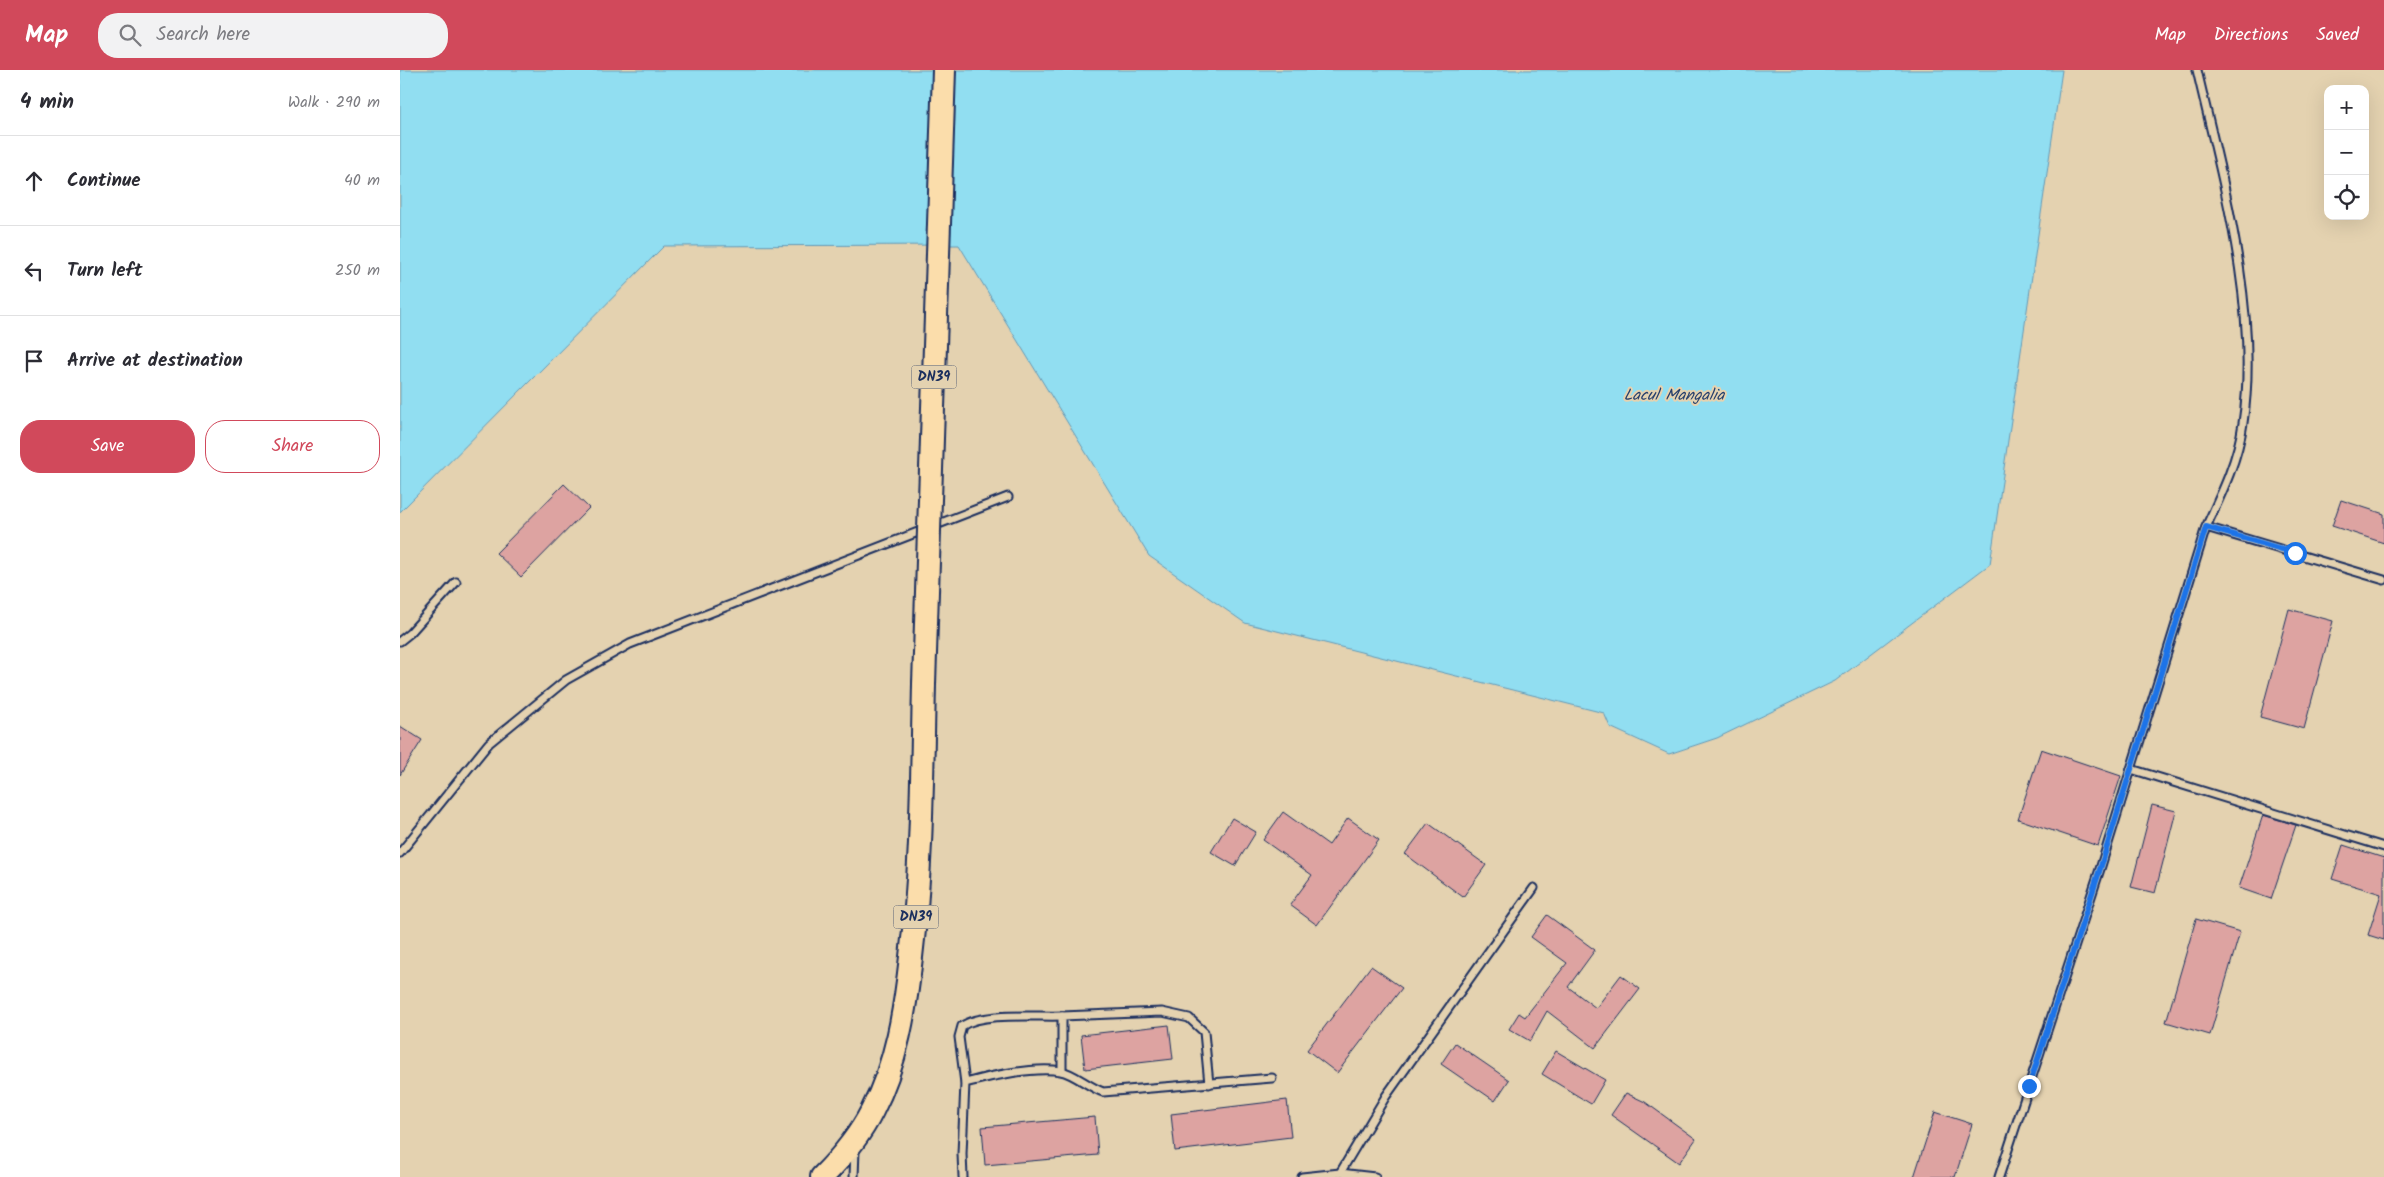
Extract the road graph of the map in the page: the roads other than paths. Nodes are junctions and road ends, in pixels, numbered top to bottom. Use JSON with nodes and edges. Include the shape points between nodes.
{"nodes":[{"id":1,"x":944,"y":70,"type":"edge"},
{"id":2,"x":2197,"y":70,"type":"edge"},
{"id":3,"x":1008,"y":497,"type":"dead end"},
{"id":4,"x":2206,"y":527,"type":"junction"},
{"id":5,"x":2384,"y":580,"type":"edge"},
{"id":6,"x":456,"y":582,"type":"dead end"},
{"id":7,"x":400,"y":641,"type":"edge"},
{"id":8,"x":2131,"y":769,"type":"junction"},
{"id":9,"x":2384,"y":847,"type":"edge"},
{"id":10,"x":400,"y":853,"type":"edge"},
{"id":11,"x":1534,"y":888,"type":"dead end"},
{"id":12,"x":1062,"y":1016,"type":"junction"},
{"id":13,"x":1062,"y":1071,"type":"junction"},
{"id":14,"x":1272,"y":1078,"type":"dead end"},
{"id":15,"x":965,"y":1083,"type":"junction"},
{"id":16,"x":1209,"y":1084,"type":"junction"},
{"id":17,"x":856,"y":1139,"type":"junction"},
{"id":18,"x":1340,"y":1174,"type":"junction"},
{"id":19,"x":822,"y":1177,"type":"edge"},
{"id":20,"x":854,"y":1177,"type":"edge"},
{"id":21,"x":963,"y":1177,"type":"edge"},
{"id":22,"x":1302,"y":1177,"type":"edge"},
{"id":23,"x":1374,"y":1177,"type":"edge"},
{"id":24,"x":1999,"y":1177,"type":"edge"}],
"edges":[{"from":1,"to":17,"type":"highway","number":"DN39","bridge":true,"via":[[920,855],[901,1032],[873,1110]]},
{"from":2,"to":4,"type":"lane","via":[[2223,180],[2242,288],[2249,362],[2243,424],[2230,476]]},
{"from":3,"to":10,"type":"lane","via":[[630,644],[566,680],[489,743]]},
{"from":4,"to":5,"type":"lane"},
{"from":4,"to":8,"type":"lane"},
{"from":6,"to":7,"type":"lane"},
{"from":8,"to":9,"type":"lane"},
{"from":8,"to":24,"type":"lane"},
{"from":11,"to":18,"type":"lane","via":[[1386,1096]]},
{"from":12,"to":13,"type":"lane"},
{"from":12,"to":15,"type":"lane","via":[[987,1018],[962,1026],[959,1037]]},
{"from":12,"to":16,"type":"lane","via":[[1162,1012],[1189,1018],[1204,1032]]},
{"from":13,"to":15,"type":"lane","via":[[1012,1073]]},
{"from":13,"to":16,"type":"lane","via":[[1103,1092]]},
{"from":14,"to":16,"type":"lane"},
{"from":15,"to":21,"type":"lane"},
{"from":17,"to":19,"type":"highway","number":"DN39"},
{"from":17,"to":20,"type":"lane"},
{"from":18,"to":22,"type":"lane"},
{"from":18,"to":23,"type":"lane"}]}
